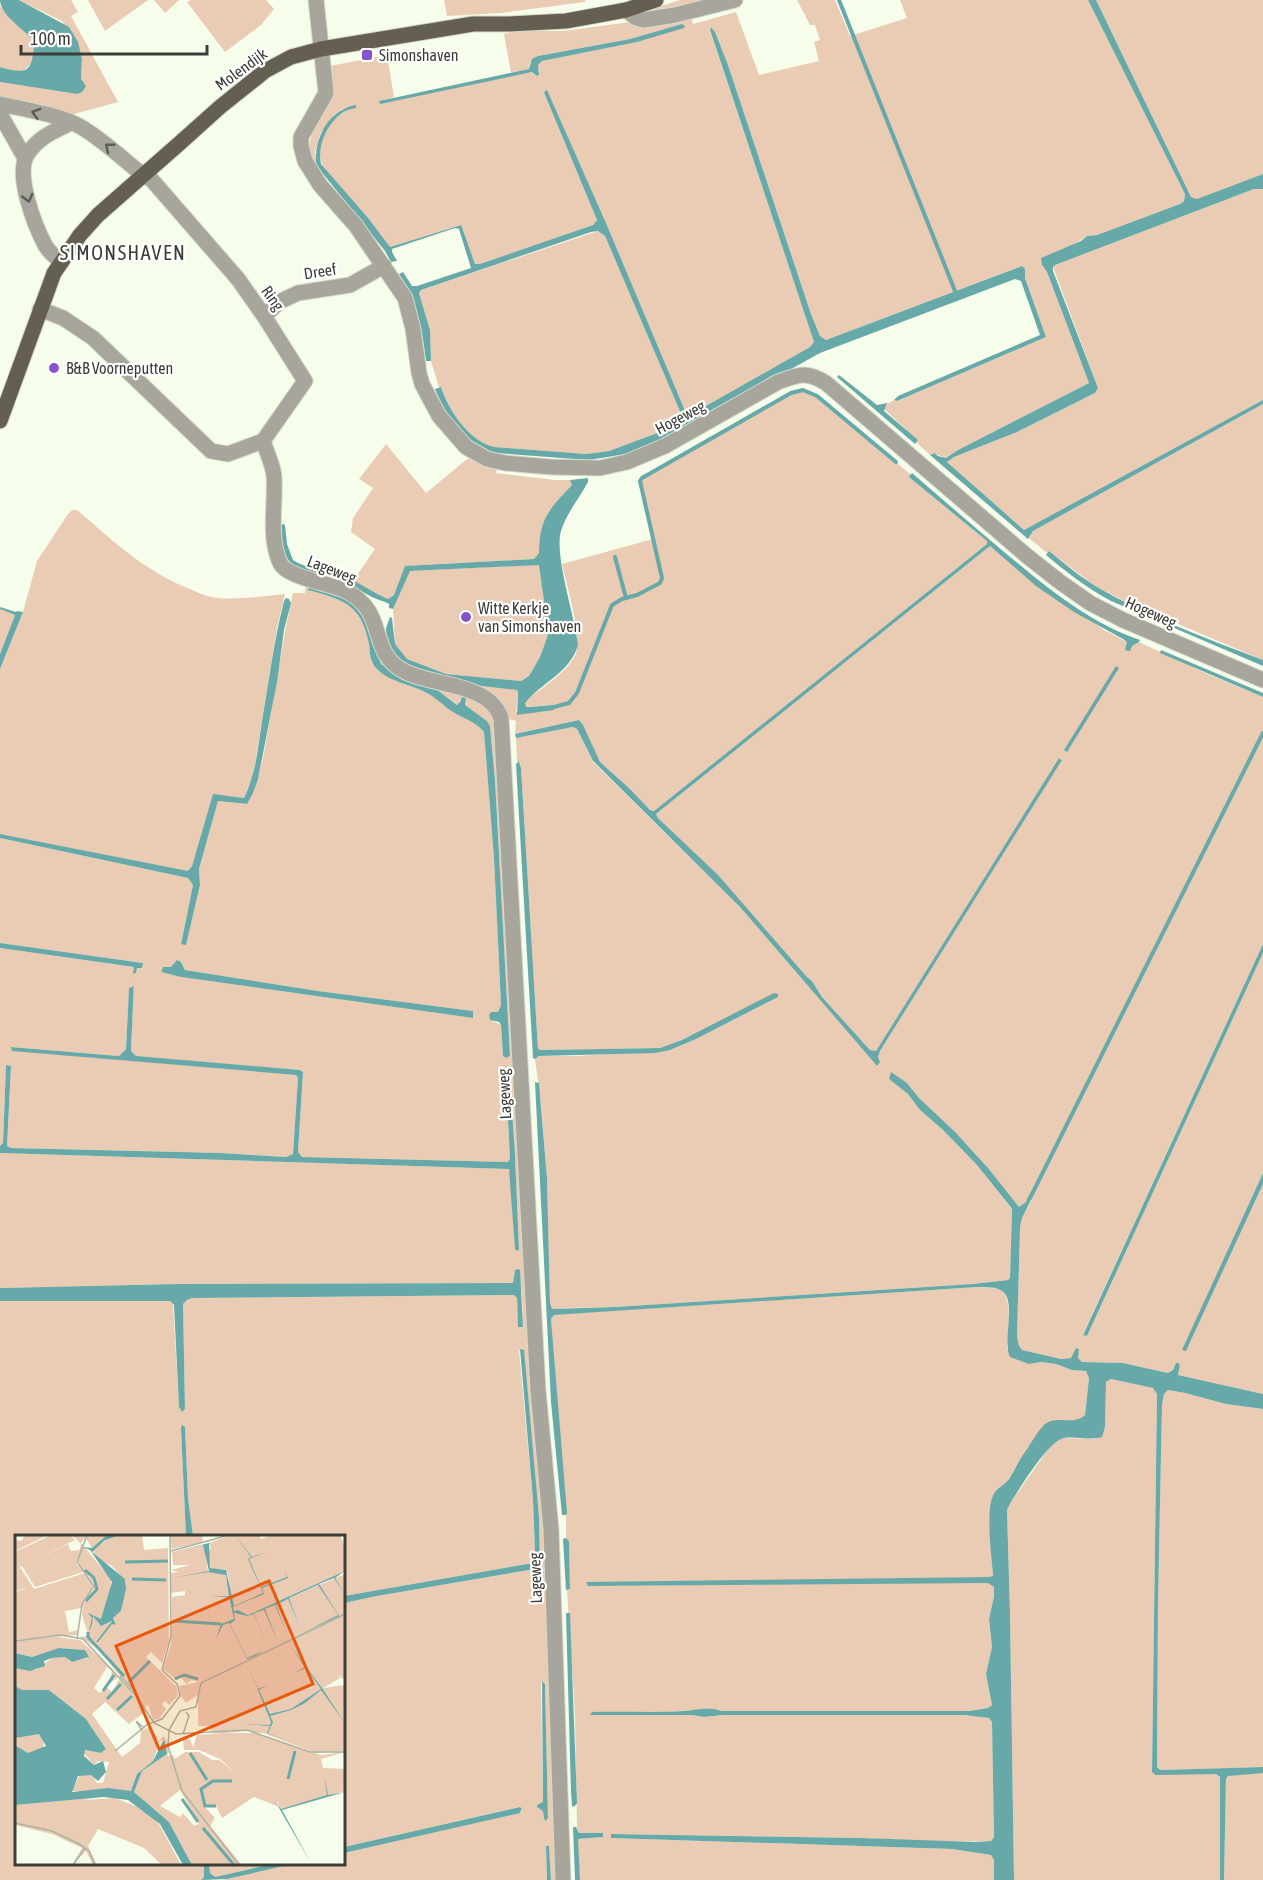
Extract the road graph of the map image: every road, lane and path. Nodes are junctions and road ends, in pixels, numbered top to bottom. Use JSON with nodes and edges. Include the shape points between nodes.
{"nodes":[{"id":1,"x":316,"y":0,"type":"edge"},
{"id":2,"x":656,"y":0,"type":"edge"},
{"id":3,"x":735,"y":0,"type":"edge"},
{"id":4,"x":626,"y":10,"type":"junction"},
{"id":5,"x":321,"y":49,"type":"junction"},
{"id":6,"x":0,"y":104,"type":"edge"},
{"id":7,"x":0,"y":114,"type":"edge"},
{"id":8,"x":71,"y":123,"type":"junction"},
{"id":9,"x":25,"y":158,"type":"junction"},
{"id":10,"x":144,"y":176,"type":"junction"},
{"id":11,"x":62,"y":261,"type":"junction"},
{"id":12,"x":384,"y":266,"type":"junction"},
{"id":13,"x":40,"y":309,"type":"junction"},
{"id":14,"x":264,"y":316,"type":"junction"},
{"id":15,"x":0,"y":421,"type":"edge"},
{"id":16,"x":263,"y":441,"type":"junction"},
{"id":17,"x":1263,"y":680,"type":"edge"},
{"id":18,"x":563,"y":1880,"type":"edge"}],
"edges":[{"from":1,"to":5,"type":"street","name":"Hogeweg"},
{"from":2,"to":4,"type":"main road","name":"Molendijk"},
{"from":3,"to":4,"type":"street","name":"Molendijk","via":[[644,20]]},
{"from":4,"to":5,"type":"main road","name":"Molendijk","via":[[567,21],[473,24]]},
{"from":5,"to":10,"type":"main road","name":"Molendijk","via":[[291,57],[265,71]]},
{"from":5,"to":12,"type":"street","name":"Hogeweg","via":[[326,93],[302,137],[305,161]]},
{"from":8,"to":6,"type":"street","name":"Ring","one_way":true},
{"from":7,"to":9,"type":"street"},
{"from":8,"to":9,"type":"street","via":[[46,135]]},
{"from":10,"to":8,"type":"street","name":"Ring","one_way":true,"via":[[99,139]]},
{"from":9,"to":11,"type":"street","one_way":true,"via":[[27,196],[45,244]]},
{"from":10,"to":11,"type":"main road","name":"Molendijk","via":[[98,215]]},
{"from":10,"to":14,"type":"street","name":"Ring","via":[[164,193],[238,279]]},
{"from":11,"to":13,"type":"main road","name":"Molendijk"},
{"from":12,"to":14,"type":"street","name":"Dreef","via":[[350,285],[298,292]]},
{"from":12,"to":17,"type":"street","name":"Hogeweg","via":[[405,298],[419,374],[428,396],[439,416],[476,454],[505,463],[551,467],[600,468],[627,462],[665,446],[778,382],[810,375],[826,383],[1027,555],[1090,603]]},
{"from":13,"to":15,"type":"main road","name":"Molendijk"},
{"from":13,"to":16,"type":"street","via":[[63,318],[93,338],[212,451],[228,454]]},
{"from":14,"to":16,"type":"street","name":"Ring","via":[[305,381]]},
{"from":16,"to":18,"type":"street","name":"Lageweg","via":[[274,473],[274,531],[280,563],[285,569],[361,600],[372,614],[381,645],[393,663],[403,671],[480,694],[493,703],[501,718],[538,1390],[551,1529]]}]}
